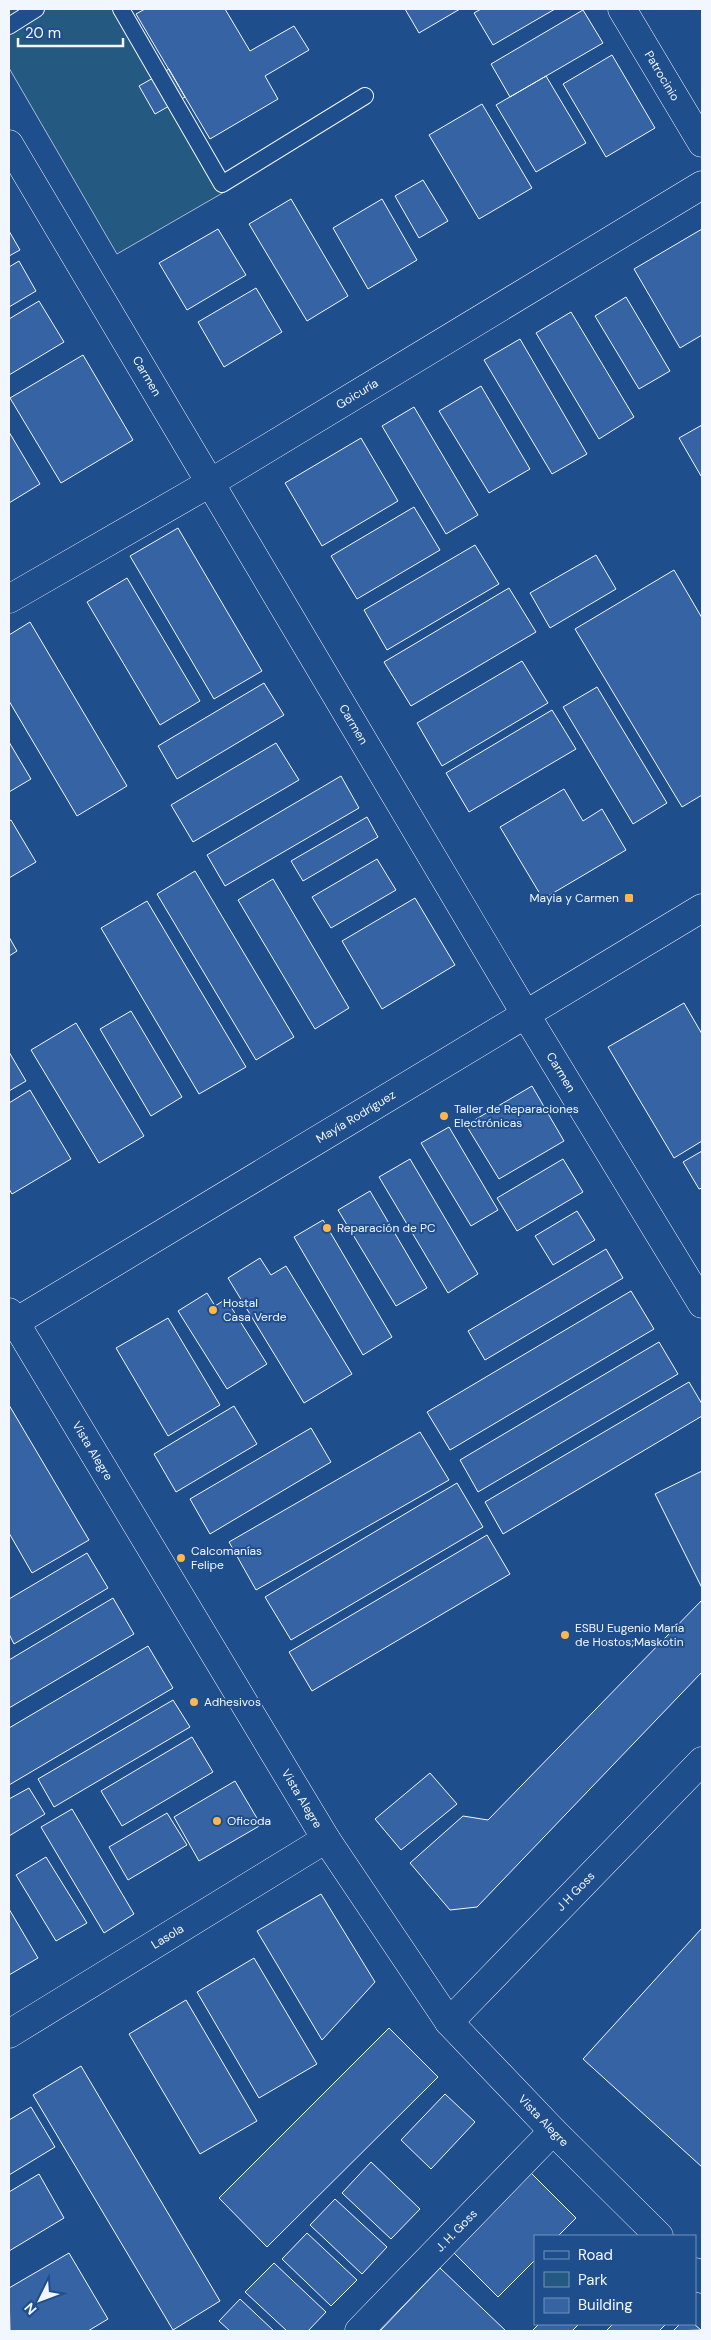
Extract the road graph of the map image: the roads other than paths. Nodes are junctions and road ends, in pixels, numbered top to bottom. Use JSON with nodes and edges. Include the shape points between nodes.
{"nodes":[{"id":1,"x":36,"y":9,"type":"edge"},
{"id":2,"x":120,"y":9,"type":"edge"},
{"id":3,"x":622,"y":9,"type":"edge"},
{"id":4,"x":9,"y":26,"type":"edge"},
{"id":5,"x":365,"y":96,"type":"dead end"},
{"id":6,"x":702,"y":143,"type":"edge"},
{"id":7,"x":9,"y":144,"type":"edge"},
{"id":8,"x":702,"y":185,"type":"edge"},
{"id":9,"x":210,"y":483,"type":"junction"},
{"id":10,"x":9,"y":599,"type":"edge"},
{"id":11,"x":702,"y":908,"type":"edge"},
{"id":12,"x":526,"y":1015,"type":"junction"},
{"id":13,"x":702,"y":1304,"type":"edge"},
{"id":14,"x":11,"y":1320,"type":"edge"},
{"id":15,"x":702,"y":1761,"type":"edge"},
{"id":16,"x":326,"y":1839,"type":"junction"},
{"id":17,"x":449,"y":2022,"type":"junction"},
{"id":18,"x":9,"y":2034,"type":"edge"},
{"id":19,"x":554,"y":2131,"type":"junction"},
{"id":20,"x":658,"y":2235,"type":"edge"},
{"id":21,"x":359,"y":2331,"type":"edge"}],
"edges":[{"from":1,"to":4,"type":"lane"},
{"from":2,"to":5,"type":"lane","via":[[222,184]]},
{"from":3,"to":6,"type":"street","name":"Patrocinio"},
{"from":7,"to":9,"type":"street","name":"Carmen"},
{"from":8,"to":9,"type":"street","name":"Goicuría"},
{"from":9,"to":10,"type":"street","name":"Goicuría"},
{"from":9,"to":12,"type":"street","name":"Carmen"},
{"from":11,"to":12,"type":"street","name":"Mayía Rodríguez"},
{"from":12,"to":13,"type":"street","name":"Carmen"},
{"from":12,"to":14,"type":"street","name":"Mayía Rodríguez"},
{"from":14,"to":16,"type":"street","name":"Vista Alegre"},
{"from":15,"to":17,"type":"street","name":"J H Goss"},
{"from":16,"to":17,"type":"street","name":"Vista Alegre"},
{"from":16,"to":18,"type":"street","name":"Lasola"},
{"from":17,"to":19,"type":"street","name":"Vista Alegre"},
{"from":19,"to":20,"type":"street","name":"Vista Alegre"},
{"from":19,"to":21,"type":"street","name":"J. H. Goss"}]}
